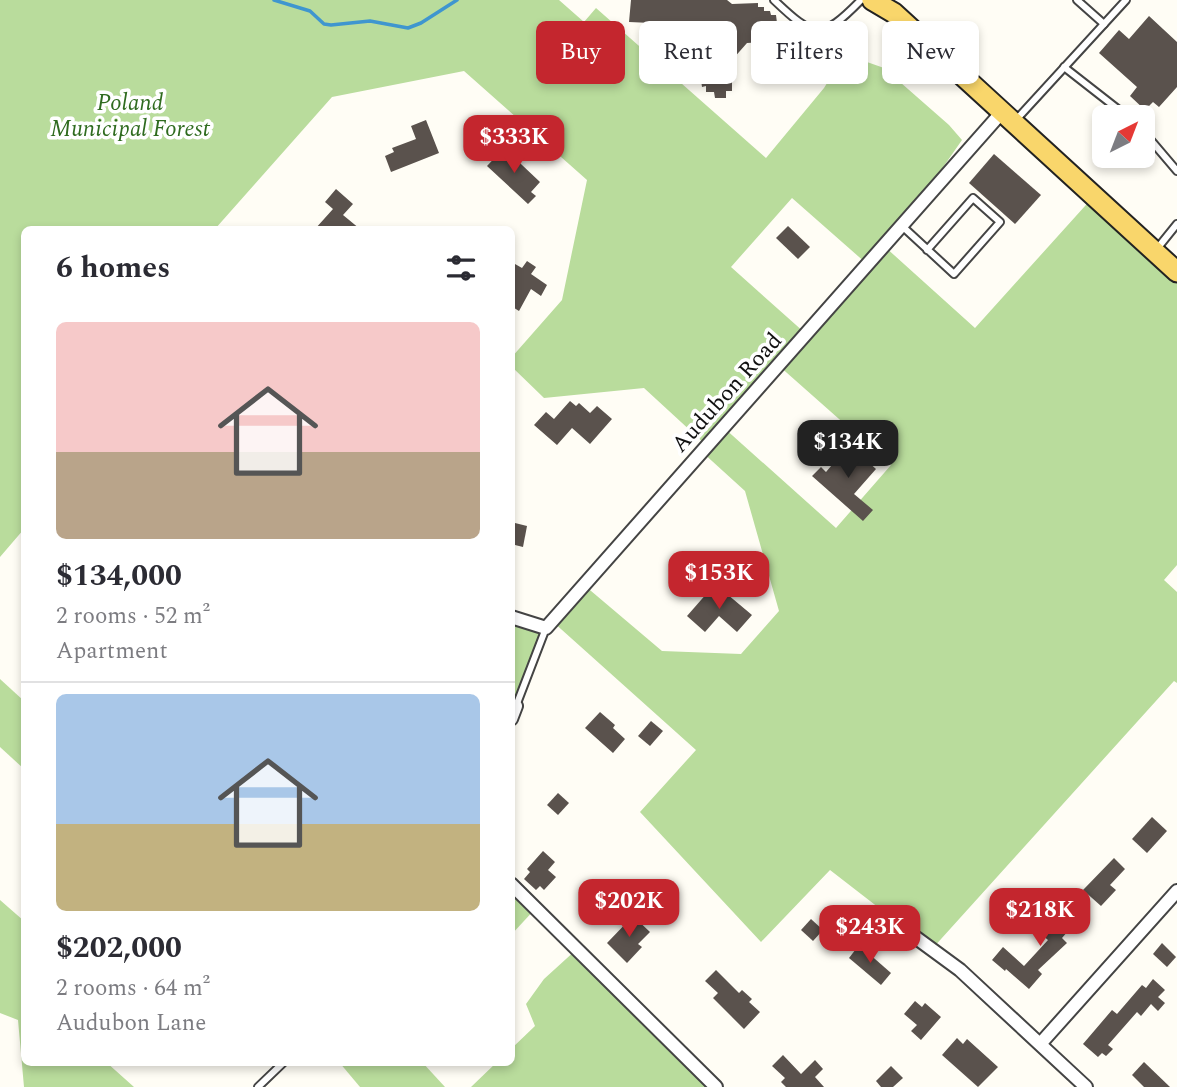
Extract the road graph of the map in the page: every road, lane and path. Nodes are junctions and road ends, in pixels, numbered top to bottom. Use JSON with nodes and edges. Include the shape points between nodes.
{"nodes":[{"id":1,"x":774,"y":0,"type":"edge"},
{"id":2,"x":861,"y":0,"type":"edge"},
{"id":3,"x":872,"y":0,"type":"edge"},
{"id":4,"x":1077,"y":0,"type":"edge"},
{"id":5,"x":1126,"y":0,"type":"edge"},
{"id":6,"x":1104,"y":24,"type":"junction"},
{"id":7,"x":1064,"y":66,"type":"junction"},
{"id":8,"x":1113,"y":105,"type":"edge"},
{"id":9,"x":1008,"y":117,"type":"junction"},
{"id":10,"x":1155,"y":145,"type":"edge"},
{"id":11,"x":1177,"y":171,"type":"edge"},
{"id":12,"x":1177,"y":224,"type":"edge"},
{"id":13,"x":902,"y":226,"type":"junction"},
{"id":14,"x":927,"y":250,"type":"junction"},
{"id":15,"x":1155,"y":252,"type":"junction"},
{"id":16,"x":1177,"y":272,"type":"edge"},
{"id":17,"x":515,"y":618,"type":"edge"},
{"id":18,"x":546,"y":628,"type":"junction"},
{"id":19,"x":515,"y":709,"type":"edge"},
{"id":20,"x":515,"y":888,"type":"edge"},
{"id":21,"x":1177,"y":891,"type":"edge"},
{"id":22,"x":900,"y":926,"type":"dead end"},
{"id":23,"x":1041,"y":1043,"type":"junction"},
{"id":24,"x":280,"y":1066,"type":"edge"},
{"id":25,"x":258,"y":1087,"type":"edge"},
{"id":26,"x":716,"y":1087,"type":"edge"},
{"id":27,"x":1086,"y":1087,"type":"edge"}],
"edges":[{"from":1,"to":2,"type":"lane","via":[[797,22],[815,31],[829,29]]},
{"from":3,"to":9,"type":"main road","via":[[894,13]]},
{"from":4,"to":6,"type":"lane"},
{"from":5,"to":6,"type":"lane"},
{"from":6,"to":7,"type":"lane"},
{"from":7,"to":8,"type":"lane"},
{"from":7,"to":9,"type":"lane"},
{"from":9,"to":13,"type":"street","name":"Audubon Road"},
{"from":9,"to":15,"type":"main road"},
{"from":10,"to":11,"type":"lane"},
{"from":12,"to":15,"type":"lane"},
{"from":13,"to":14,"type":"lane"},
{"from":13,"to":18,"type":"street","name":"Audubon Road"},
{"from":14,"to":14,"type":"lane","via":[[954,274],[1000,222],[973,198]]},
{"from":15,"to":16,"type":"main road"},
{"from":17,"to":18,"type":"street"},
{"from":18,"to":19,"type":"lane","name":"Audubon Road"},
{"from":20,"to":26,"type":"street"},
{"from":21,"to":23,"type":"street"},
{"from":22,"to":23,"type":"street","via":[[960,970]]},
{"from":23,"to":27,"type":"street"},
{"from":24,"to":25,"type":"lane"}]}
